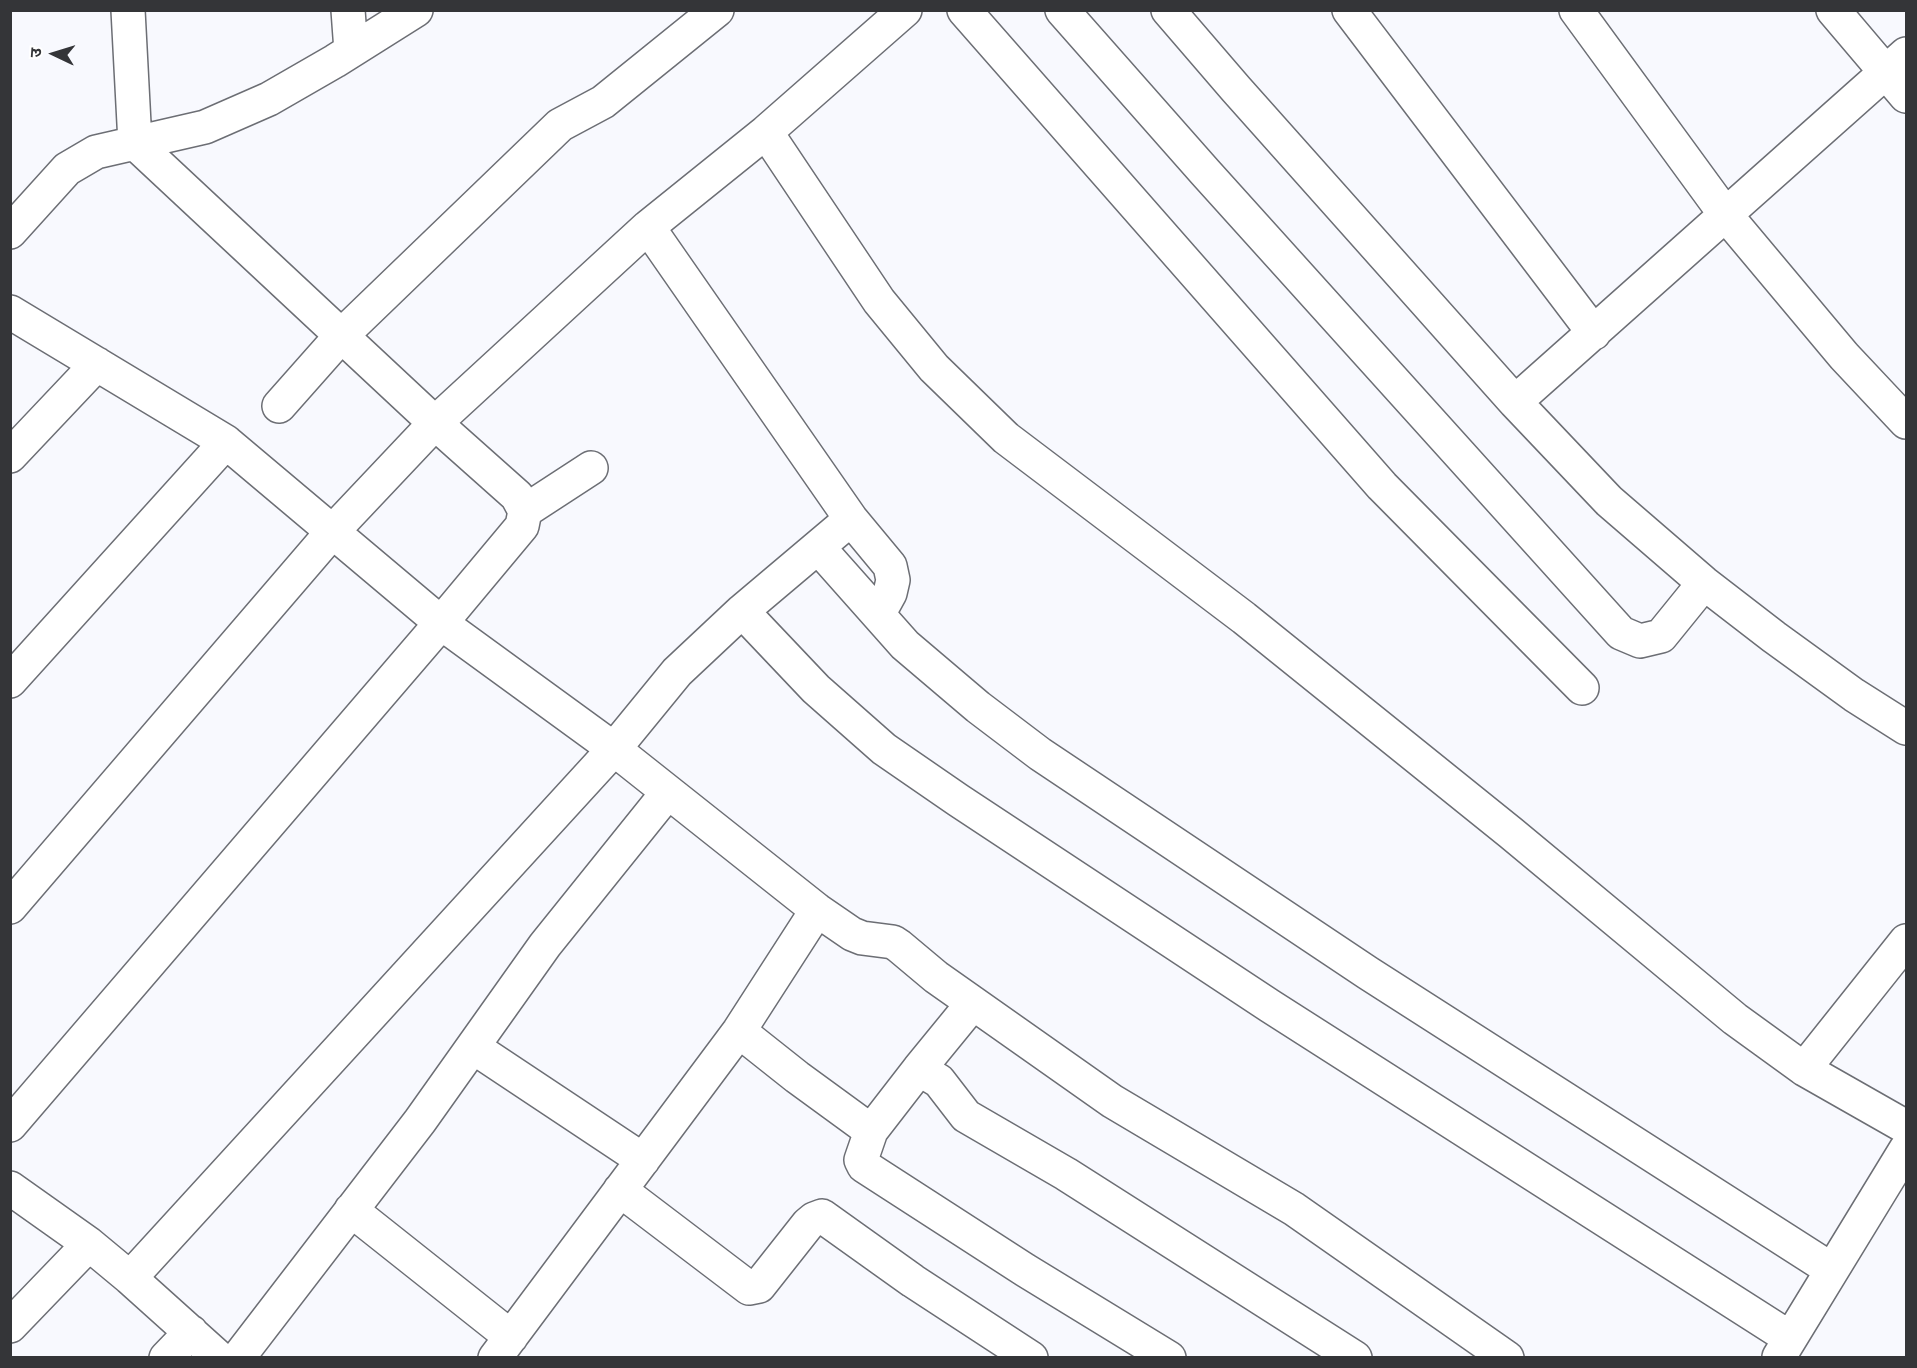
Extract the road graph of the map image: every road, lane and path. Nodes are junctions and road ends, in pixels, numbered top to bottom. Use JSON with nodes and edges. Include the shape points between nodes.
{"nodes":[{"id":1,"x":128,"y":10,"type":"edge"},
{"id":2,"x":348,"y":10,"type":"edge"},
{"id":3,"x":416,"y":10,"type":"edge"},
{"id":4,"x":717,"y":10,"type":"edge"},
{"id":5,"x":905,"y":10,"type":"edge"},
{"id":6,"x":964,"y":10,"type":"edge"},
{"id":7,"x":1062,"y":10,"type":"edge"},
{"id":8,"x":1168,"y":10,"type":"edge"},
{"id":9,"x":1350,"y":10,"type":"edge"},
{"id":10,"x":1576,"y":10,"type":"edge"},
{"id":11,"x":1833,"y":10,"type":"edge"},
{"id":12,"x":351,"y":51,"type":"junction"},
{"id":13,"x":1900,"y":74,"type":"edge"},
{"id":14,"x":766,"y":132,"type":"junction"},
{"id":15,"x":135,"y":143,"type":"junction"},
{"id":16,"x":1725,"y":214,"type":"junction"},
{"id":17,"x":648,"y":227,"type":"junction"},
{"id":18,"x":10,"y":232,"type":"edge"},
{"id":19,"x":10,"y":312,"type":"edge"},
{"id":20,"x":1593,"y":333,"type":"junction"},
{"id":21,"x":341,"y":336,"type":"junction"},
{"id":22,"x":97,"y":364,"type":"junction"},
{"id":23,"x":1515,"y":402,"type":"junction"},
{"id":24,"x":279,"y":406,"type":"dead end"},
{"id":25,"x":1906,"y":422,"type":"edge"},
{"id":26,"x":435,"y":423,"type":"junction"},
{"id":27,"x":226,"y":442,"type":"junction"},
{"id":28,"x":10,"y":456,"type":"edge"},
{"id":29,"x":591,"y":468,"type":"dead end"},
{"id":30,"x":525,"y":511,"type":"junction"},
{"id":31,"x":852,"y":519,"type":"junction"},
{"id":32,"x":333,"y":531,"type":"junction"},
{"id":33,"x":818,"y":547,"type":"junction"},
{"id":34,"x":1704,"y":583,"type":"junction"},
{"id":35,"x":742,"y":611,"type":"junction"},
{"id":36,"x":879,"y":614,"type":"junction"},
{"id":37,"x":441,"y":623,"type":"junction"},
{"id":38,"x":10,"y":681,"type":"edge"},
{"id":39,"x":1582,"y":688,"type":"dead end"},
{"id":40,"x":1906,"y":728,"type":"edge"},
{"id":41,"x":614,"y":749,"type":"junction"},
{"id":42,"x":668,"y":792,"type":"junction"},
{"id":43,"x":10,"y":908,"type":"edge"},
{"id":44,"x":817,"y":910,"type":"junction"},
{"id":45,"x":1906,"y":941,"type":"edge"},
{"id":46,"x":973,"y":1003,"type":"junction"},
{"id":47,"x":739,"y":1031,"type":"junction"},
{"id":48,"x":473,"y":1047,"type":"junction"},
{"id":49,"x":1804,"y":1069,"type":"junction"},
{"id":50,"x":919,"y":1070,"type":"junction"},
{"id":51,"x":10,"y":1125,"type":"edge"},
{"id":52,"x":1906,"y":1127,"type":"edge"},
{"id":53,"x":871,"y":1131,"type":"junction"},
{"id":54,"x":1906,"y":1149,"type":"edge"},
{"id":55,"x":643,"y":1160,"type":"junction"},
{"id":56,"x":10,"y":1188,"type":"edge"},
{"id":57,"x":620,"y":1190,"type":"junction"},
{"id":58,"x":351,"y":1210,"type":"junction"},
{"id":59,"x":89,"y":1244,"type":"junction"},
{"id":60,"x":1832,"y":1270,"type":"junction"},
{"id":61,"x":130,"y":1278,"type":"junction"},
{"id":62,"x":10,"y":1326,"type":"edge"},
{"id":63,"x":191,"y":1332,"type":"junction"},
{"id":64,"x":503,"y":1347,"type":"edge"},
{"id":65,"x":1784,"y":1348,"type":"edge"},
{"id":66,"x":166,"y":1358,"type":"edge"},
{"id":67,"x":219,"y":1358,"type":"edge"},
{"id":68,"x":238,"y":1358,"type":"edge"},
{"id":69,"x":1032,"y":1358,"type":"edge"},
{"id":70,"x":1169,"y":1358,"type":"edge"},
{"id":71,"x":1355,"y":1358,"type":"edge"},
{"id":72,"x":1507,"y":1358,"type":"edge"}],
"edges":[{"from":1,"to":15,"type":"street"},
{"from":2,"to":12,"type":"street"},
{"from":3,"to":12,"type":"street"},
{"from":4,"to":21,"type":"street","via":[[603,102],[560,125]]},
{"from":5,"to":14,"type":"street"},
{"from":6,"to":39,"type":"street","via":[[1382,486]]},
{"from":7,"to":34,"type":"street","via":[[1621,633],[1640,641],[1661,636]]},
{"from":8,"to":23,"type":"street"},
{"from":9,"to":20,"type":"street"},
{"from":10,"to":16,"type":"street"},
{"from":11,"to":13,"type":"street"},
{"from":12,"to":15,"type":"street","via":[[269,99],[205,126]]},
{"from":13,"to":16,"type":"street"},
{"from":14,"to":17,"type":"street"},
{"from":14,"to":49,"type":"street","via":[[879,301],[934,368],[1006,438],[1244,618],[1735,1019]]},
{"from":15,"to":18,"type":"street","via":[[96,152],[67,169]]},
{"from":15,"to":21,"type":"street"},
{"from":16,"to":20,"type":"street"},
{"from":16,"to":25,"type":"street","via":[[1844,356]]},
{"from":17,"to":26,"type":"street"},
{"from":17,"to":31,"type":"street"},
{"from":19,"to":22,"type":"street"},
{"from":20,"to":23,"type":"street"},
{"from":21,"to":24,"type":"street"},
{"from":21,"to":26,"type":"street"},
{"from":22,"to":27,"type":"street"},
{"from":22,"to":28,"type":"street"},
{"from":23,"to":34,"type":"street","via":[[1609,501]]},
{"from":26,"to":30,"type":"street","via":[[517,496]]},
{"from":26,"to":32,"type":"street"},
{"from":27,"to":32,"type":"street"},
{"from":27,"to":38,"type":"street"},
{"from":29,"to":30,"type":"street"},
{"from":30,"to":37,"type":"street","via":[[522,526]]},
{"from":31,"to":33,"type":"street"},
{"from":31,"to":36,"type":"street","via":[[890,566],[893,580]]},
{"from":32,"to":37,"type":"street"},
{"from":32,"to":43,"type":"street"},
{"from":33,"to":35,"type":"street"},
{"from":33,"to":36,"type":"street"},
{"from":34,"to":40,"type":"street","via":[[1854,695]]},
{"from":35,"to":41,"type":"street","via":[[677,672]]},
{"from":35,"to":65,"type":"street","via":[[816,689],[884,749]]},
{"from":36,"to":60,"type":"street","via":[[905,645],[1040,754],[1368,973]]},
{"from":37,"to":41,"type":"street"},
{"from":37,"to":51,"type":"street"},
{"from":41,"to":42,"type":"street"},
{"from":41,"to":61,"type":"street"},
{"from":42,"to":44,"type":"street"},
{"from":42,"to":48,"type":"street","via":[[546,945]]},
{"from":44,"to":46,"type":"street","via":[[852,934],[893,942]]},
{"from":44,"to":47,"type":"street"},
{"from":45,"to":49,"type":"street"},
{"from":46,"to":50,"type":"street"},
{"from":46,"to":72,"type":"street","via":[[1112,1101],[1294,1209]]},
{"from":47,"to":53,"type":"street"},
{"from":47,"to":55,"type":"street"},
{"from":48,"to":55,"type":"street"},
{"from":48,"to":58,"type":"street"},
{"from":49,"to":52,"type":"street"},
{"from":50,"to":53,"type":"street"},
{"from":50,"to":71,"type":"street","via":[[939,1081],[966,1116],[1066,1174]]},
{"from":53,"to":70,"type":"street","via":[[861,1160],[864,1166]]},
{"from":54,"to":60,"type":"street"},
{"from":55,"to":57,"type":"street"},
{"from":56,"to":59,"type":"street"},
{"from":57,"to":64,"type":"street"},
{"from":57,"to":69,"type":"street","via":[[750,1288],[759,1286],[808,1224],[822,1216]]},
{"from":58,"to":64,"type":"street"},
{"from":58,"to":68,"type":"street"},
{"from":59,"to":61,"type":"street"},
{"from":59,"to":62,"type":"street"},
{"from":60,"to":65,"type":"street"},
{"from":61,"to":63,"type":"street"},
{"from":63,"to":66,"type":"street"},
{"from":63,"to":67,"type":"street"}]}
